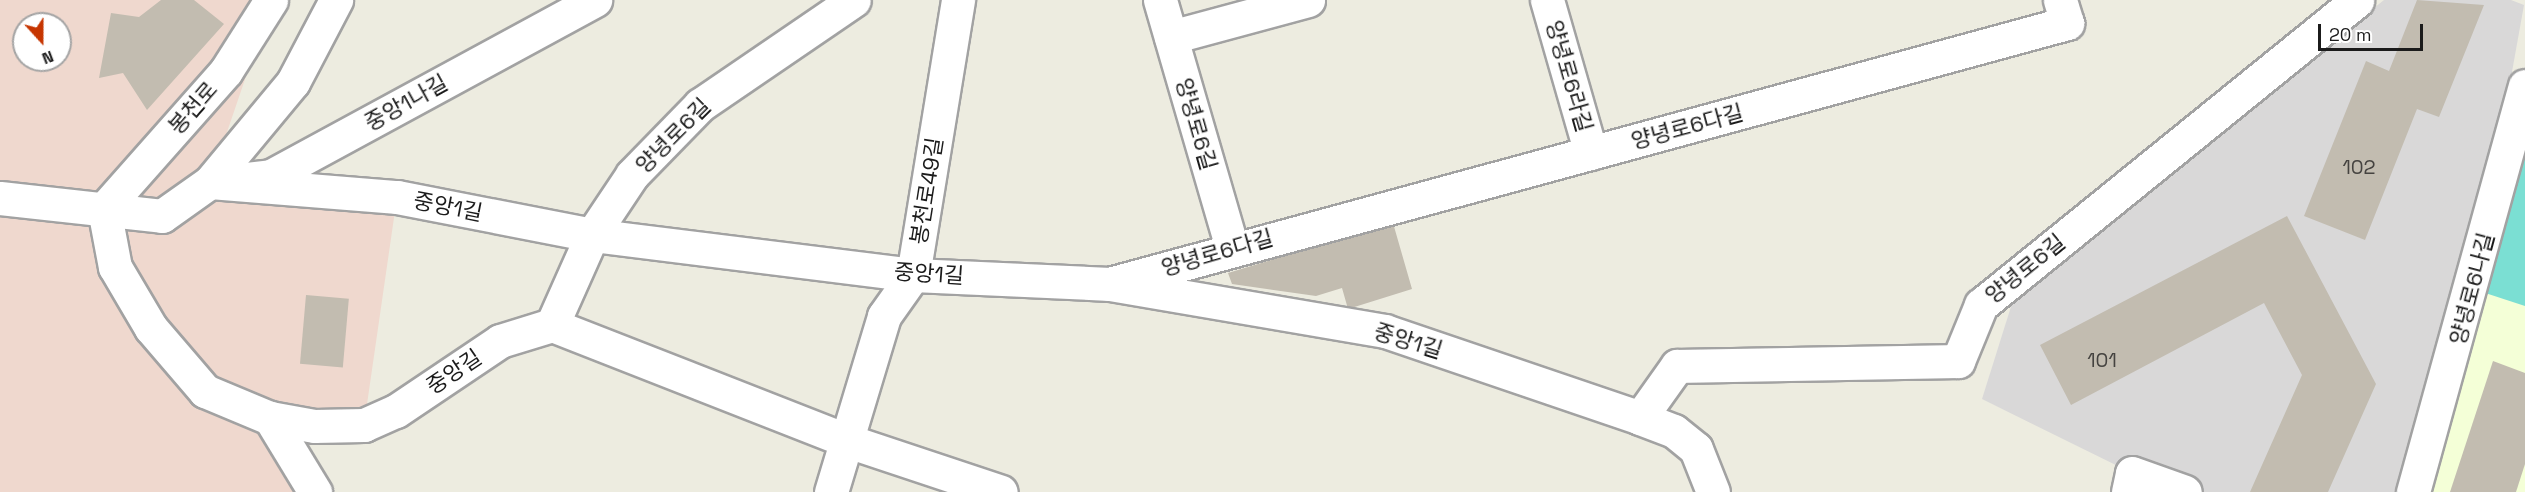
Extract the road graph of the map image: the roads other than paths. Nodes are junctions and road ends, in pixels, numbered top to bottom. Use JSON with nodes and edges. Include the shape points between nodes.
{"nodes":[{"id":1,"x":271,"y":0,"type":"edge"},
{"id":2,"x":336,"y":0,"type":"edge"},
{"id":3,"x":596,"y":0,"type":"edge"},
{"id":4,"x":854,"y":0,"type":"edge"},
{"id":5,"x":958,"y":0,"type":"edge"},
{"id":6,"x":1160,"y":0,"type":"edge"},
{"id":7,"x":1308,"y":0,"type":"edge"},
{"id":8,"x":1547,"y":0,"type":"edge"},
{"id":9,"x":2060,"y":0,"type":"edge"},
{"id":10,"x":2356,"y":0,"type":"edge"},
{"id":11,"x":1171,"y":37,"type":"junction"},
{"id":12,"x":2525,"y":86,"type":"edge"},
{"id":13,"x":1591,"y":153,"type":"junction"},
{"id":14,"x":210,"y":182,"type":"junction"},
{"id":15,"x":0,"y":198,"type":"edge"},
{"id":16,"x":104,"y":209,"type":"junction"},
{"id":17,"x":592,"y":234,"type":"junction"},
{"id":18,"x":1232,"y":248,"type":"junction"},
{"id":19,"x":913,"y":275,"type":"junction"},
{"id":20,"x":1110,"y":284,"type":"junction"},
{"id":21,"x":552,"y":325,"type":"junction"},
{"id":22,"x":270,"y":418,"type":"junction"},
{"id":23,"x":1640,"y":418,"type":"junction"},
{"id":24,"x":845,"y":440,"type":"junction"},
{"id":25,"x":2130,"y":483,"type":"edge"},
{"id":26,"x":315,"y":492,"type":"edge"},
{"id":27,"x":831,"y":492,"type":"edge"},
{"id":28,"x":1000,"y":492,"type":"edge"},
{"id":29,"x":1713,"y":492,"type":"edge"},
{"id":30,"x":2186,"y":492,"type":"edge"},
{"id":31,"x":2413,"y":492,"type":"edge"}],
"edges":[{"from":1,"to":16,"type":"street","name":"봉천로","via":[[226,71]]},
{"from":2,"to":14,"type":"street","via":[[293,82]]},
{"from":3,"to":14,"type":"street","name":"중앙1나길","via":[[271,176]]},
{"from":4,"to":17,"type":"street","name":"양녕로6길","via":[[700,105],[632,176]]},
{"from":5,"to":19,"type":"street","name":"봉천로49길"},
{"from":6,"to":11,"type":"street","name":"양녕로6길"},
{"from":7,"to":11,"type":"street"},
{"from":8,"to":13,"type":"street","name":"양녕로6라길"},
{"from":9,"to":13,"type":"street","name":"양녕로6다길","via":[[2067,23]]},
{"from":10,"to":23,"type":"street","name":"양녕로6길","via":[[1981,304],[1958,361],[1677,366]]},
{"from":11,"to":18,"type":"street","name":"양녕로6길"},
{"from":12,"to":31,"type":"street","name":"양녕로6나길"},
{"from":13,"to":18,"type":"street","name":"양녕로6다길"},
{"from":14,"to":16,"type":"street","via":[[162,216]]},
{"from":14,"to":17,"type":"street","name":"중앙1길","via":[[397,197]]},
{"from":15,"to":16,"type":"street"},
{"from":16,"to":22,"type":"street","name":"중앙길","via":[[115,267],[151,328],[205,391]]},
{"from":17,"to":19,"type":"street","name":"중앙1길"},
{"from":17,"to":21,"type":"street","name":"양녕로6길"},
{"from":18,"to":20,"type":"street","name":"양녕로6다길"},
{"from":19,"to":20,"type":"street","name":"중앙1길"},
{"from":19,"to":24,"type":"street","name":"봉천로49길","via":[[884,316]]},
{"from":20,"to":23,"type":"street","name":"중앙1길","via":[[1385,331]]},
{"from":21,"to":22,"type":"street","name":"중앙길","via":[[500,341],[396,411],[364,424],[314,426]]},
{"from":21,"to":24,"type":"street"},
{"from":22,"to":26,"type":"street"},
{"from":23,"to":29,"type":"street","name":"중앙1길","via":[[1674,431],[1696,449],[1709,471]]},
{"from":24,"to":27,"type":"street","name":"봉천로49길"},
{"from":24,"to":28,"type":"street"},
{"from":25,"to":30,"type":"street"}]}
